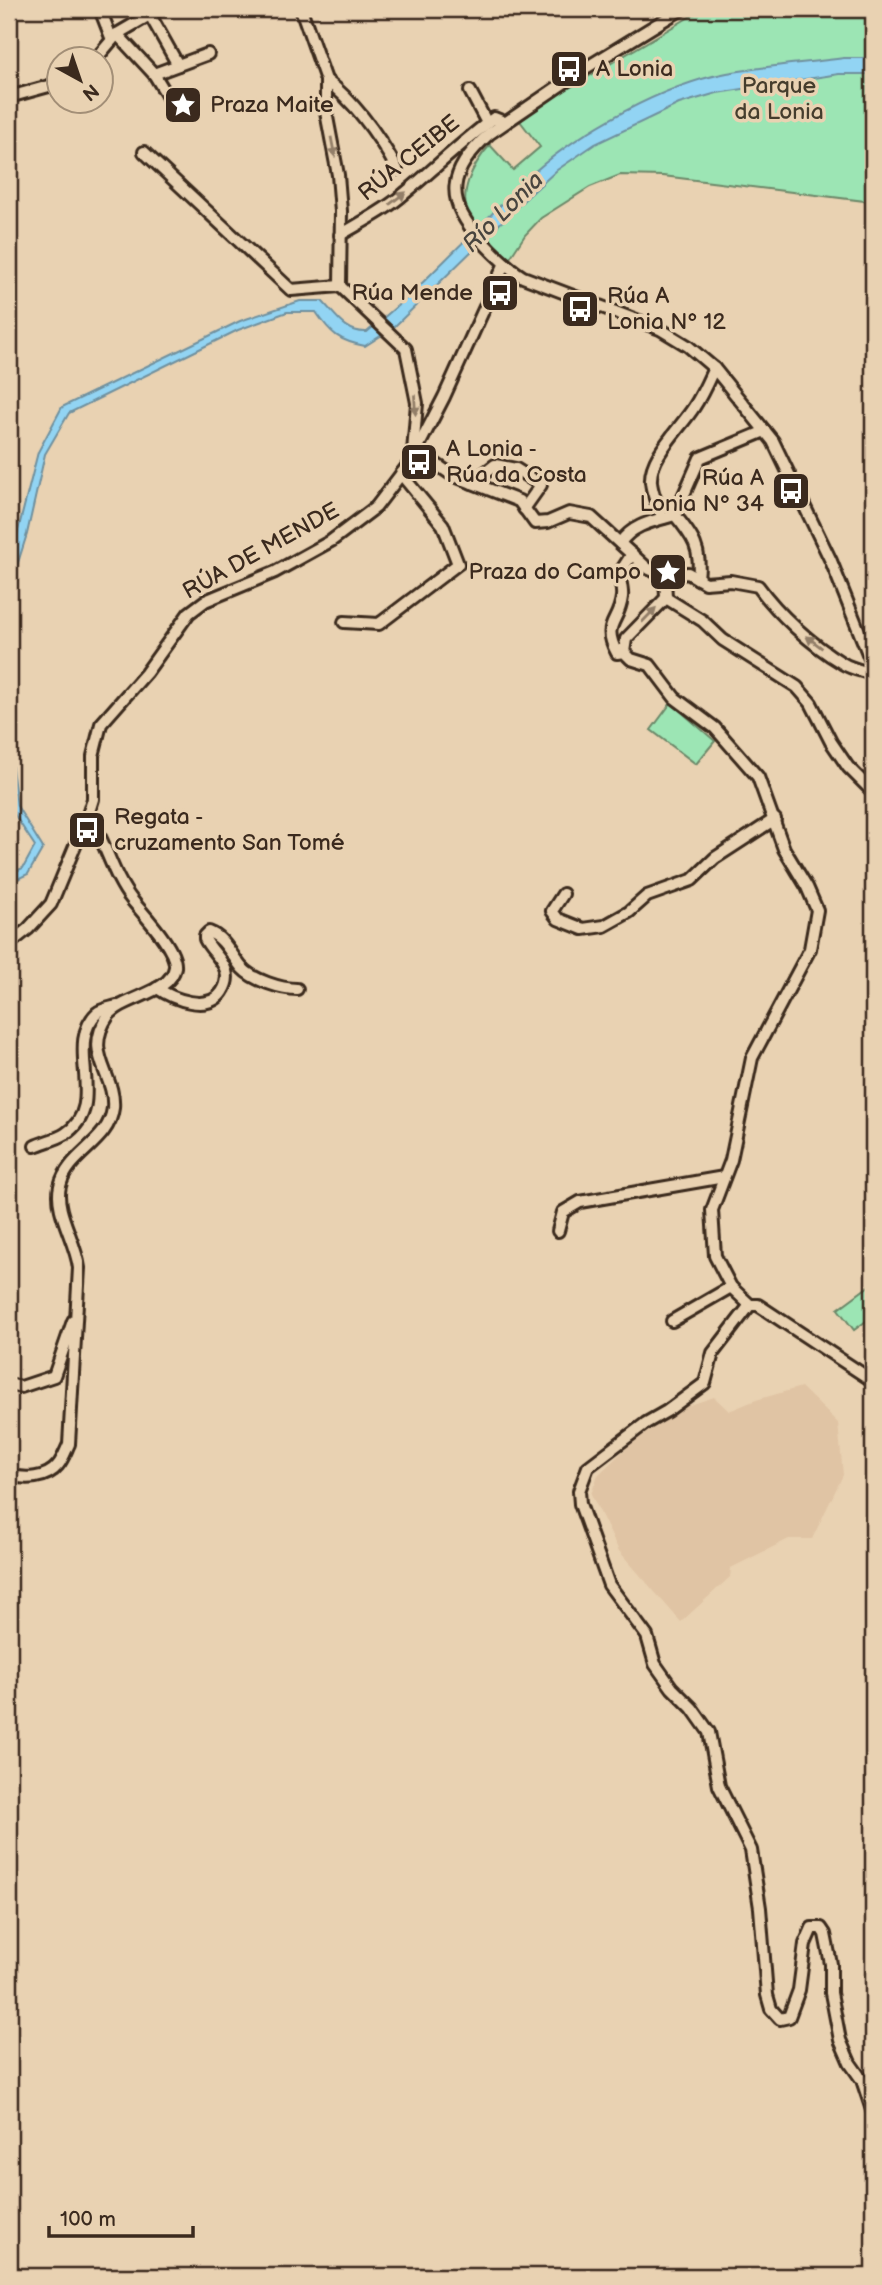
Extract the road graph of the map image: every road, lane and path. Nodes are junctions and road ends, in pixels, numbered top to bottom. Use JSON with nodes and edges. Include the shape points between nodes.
{"nodes":[{"id":1,"x":100,"y":9,"type":"edge"},
{"id":2,"x":301,"y":9,"type":"edge"},
{"id":3,"x":682,"y":9,"type":"edge"},
{"id":4,"x":155,"y":12,"type":"edge"},
{"id":5,"x":115,"y":37,"type":"junction"},
{"id":6,"x":107,"y":46,"type":"edge"},
{"id":7,"x":208,"y":54,"type":"dead end"},
{"id":8,"x":178,"y":65,"type":"junction"},
{"id":9,"x":154,"y":74,"type":"junction"},
{"id":10,"x":326,"y":80,"type":"junction"},
{"id":11,"x":46,"y":87,"type":"edge"},
{"id":12,"x":470,"y":91,"type":"dead end"},
{"id":13,"x":9,"y":97,"type":"edge"},
{"id":14,"x":168,"y":97,"type":"dead end"},
{"id":15,"x":504,"y":122,"type":"junction"},
{"id":16,"x":487,"y":123,"type":"junction"},
{"id":17,"x":144,"y":152,"type":"dead end"},
{"id":18,"x":397,"y":169,"type":"dead end"},
{"id":19,"x":340,"y":235,"type":"junction"},
{"id":20,"x":504,"y":264,"type":"junction"},
{"id":21,"x":343,"y":288,"type":"junction"},
{"id":22,"x":714,"y":368,"type":"junction"},
{"id":23,"x":765,"y":431,"type":"junction"},
{"id":24,"x":414,"y":456,"type":"junction"},
{"id":25,"x":401,"y":474,"type":"junction"},
{"id":26,"x":472,"y":483,"type":"junction"},
{"id":27,"x":524,"y":509,"type":"junction"},
{"id":28,"x":676,"y":515,"type":"junction"},
{"id":29,"x":663,"y":518,"type":"junction"},
{"id":30,"x":620,"y":543,"type":"junction"},
{"id":31,"x":632,"y":554,"type":"junction"},
{"id":32,"x":665,"y":576,"type":"junction"},
{"id":33,"x":698,"y":579,"type":"junction"},
{"id":34,"x":666,"y":598,"type":"junction"},
{"id":35,"x":344,"y":622,"type":"dead end"},
{"id":36,"x":624,"y":652,"type":"junction"},
{"id":37,"x":873,"y":666,"type":"edge"},
{"id":38,"x":873,"y":674,"type":"edge"},
{"id":39,"x":873,"y":792,"type":"edge"},
{"id":40,"x":88,"y":815,"type":"junction"},
{"id":41,"x":775,"y":819,"type":"junction"},
{"id":42,"x":564,"y":894,"type":"dead end"},
{"id":43,"x":9,"y":944,"type":"edge"},
{"id":44,"x":157,"y":988,"type":"junction"},
{"id":45,"x":297,"y":989,"type":"dead end"},
{"id":46,"x":127,"y":1002,"type":"junction"},
{"id":47,"x":35,"y":1146,"type":"dead end"},
{"id":48,"x":724,"y":1177,"type":"junction"},
{"id":49,"x":558,"y":1231,"type":"dead end"},
{"id":50,"x":731,"y":1286,"type":"junction"},
{"id":51,"x":750,"y":1305,"type":"junction"},
{"id":52,"x":77,"y":1309,"type":"junction"},
{"id":53,"x":672,"y":1321,"type":"dead end"},
{"id":54,"x":870,"y":1378,"type":"dead end"},
{"id":55,"x":9,"y":1384,"type":"edge"},
{"id":56,"x":9,"y":1475,"type":"edge"},
{"id":57,"x":873,"y":2113,"type":"edge"}],
"edges":[{"from":1,"to":5,"type":"street"},
{"from":2,"to":10,"type":"street"},
{"from":3,"to":15,"type":"street"},
{"from":4,"to":5,"type":"street"},
{"from":4,"to":8,"type":"street"},
{"from":5,"to":6,"type":"street"},
{"from":5,"to":9,"type":"street"},
{"from":7,"to":8,"type":"street"},
{"from":8,"to":9,"type":"street"},
{"from":9,"to":14,"type":"street"},
{"from":10,"to":18,"type":"street","via":[[345,94]]},
{"from":10,"to":19,"type":"street","one_way":true},
{"from":11,"to":13,"type":"street"},
{"from":12,"to":16,"type":"street"},
{"from":15,"to":16,"type":"street","name":"RÚA CEIBE","via":[[494,118]]},
{"from":15,"to":20,"type":"street","via":[[468,156],[456,186],[457,206],[468,227]]},
{"from":19,"to":16,"type":"street","name":"RÚA CEIBE","one_way":true,"via":[[407,192]]},
{"from":17,"to":21,"type":"street","via":[[291,290]]},
{"from":19,"to":21,"type":"street"},
{"from":20,"to":22,"type":"street","via":[[523,277],[660,329]]},
{"from":20,"to":24,"type":"street","name":"RÚA DE MENDE"},
{"from":21,"to":24,"type":"street","one_way":true,"via":[[406,349],[417,403]]},
{"from":22,"to":23,"type":"street"},
{"from":22,"to":29,"type":"street","via":[[700,399],[654,464],[650,479]]},
{"from":23,"to":28,"type":"street","via":[[700,458]]},
{"from":23,"to":37,"type":"street","via":[[831,561]]},
{"from":24,"to":25,"type":"street","name":"RÚA DE MENDE"},
{"from":24,"to":26,"type":"street"},
{"from":25,"to":35,"type":"street","via":[[443,525],[458,564],[379,624]]},
{"from":25,"to":40,"type":"street","name":"RÚA DE MENDE","via":[[376,506],[331,541],[189,613],[146,673],[101,724]]},
{"from":26,"to":27,"type":"street","via":[[519,501]]},
{"from":26,"to":27,"type":"street","via":[[495,465],[516,469],[541,485]]},
{"from":27,"to":30,"type":"street","via":[[535,523],[569,513],[591,517]]},
{"from":28,"to":29,"type":"street"},
{"from":28,"to":33,"type":"street","via":[[694,538],[700,563]]},
{"from":29,"to":30,"type":"street","via":[[630,531]]},
{"from":30,"to":31,"type":"street"},
{"from":31,"to":32,"type":"street"},
{"from":31,"to":36,"type":"street","via":[[619,574],[623,596],[609,629],[617,653]]},
{"from":32,"to":33,"type":"street","via":[[688,573]]},
{"from":32,"to":34,"type":"street"},
{"from":38,"to":33,"type":"street","one_way":true,"via":[[844,664],[796,628],[758,586]]},
{"from":36,"to":34,"type":"street","one_way":true,"via":[[626,639]]},
{"from":34,"to":39,"type":"street","via":[[797,687],[848,767]]},
{"from":36,"to":41,"type":"street","via":[[650,665],[675,698],[715,728],[758,776]]},
{"from":40,"to":43,"type":"street","name":"RÚA DE MENDE","via":[[51,904]]},
{"from":40,"to":44,"type":"street","via":[[128,895],[174,959],[170,978]]},
{"from":41,"to":42,"type":"street","via":[[715,858],[692,880],[647,896],[604,926],[583,929],[558,919],[552,911]]},
{"from":41,"to":48,"type":"street","via":[[817,910],[810,949],[752,1058]]},
{"from":44,"to":45,"type":"street","via":[[189,1002],[219,996],[227,976],[206,943],[209,932],[226,945],[245,971],[261,981]]},
{"from":44,"to":46,"type":"street"},
{"from":46,"to":47,"type":"street","via":[[98,1012],[88,1026],[83,1049],[85,1112],[66,1134]]},
{"from":46,"to":52,"type":"street","via":[[109,1014],[98,1045],[111,1090],[110,1121],[103,1134],[77,1157],[60,1186],[64,1220],[77,1250]]},
{"from":48,"to":49,"type":"street","via":[[580,1202],[563,1212]]},
{"from":48,"to":50,"type":"street","via":[[712,1210],[715,1256]]},
{"from":50,"to":51,"type":"street"},
{"from":50,"to":53,"type":"street"},
{"from":51,"to":54,"type":"street","via":[[758,1305]]},
{"from":51,"to":57,"type":"street","via":[[713,1353],[705,1383],[587,1467],[580,1504],[609,1585],[647,1636],[656,1664],[672,1688],[709,1732],[719,1786],[751,1850],[771,2009],[780,2019],[789,2017],[799,1990],[807,1937],[812,1928],[821,1928],[831,1964],[840,2040],[862,2080]]},
{"from":52,"to":55,"type":"street","via":[[54,1376],[21,1387]]},
{"from":52,"to":56,"type":"street","via":[[69,1444],[58,1466],[39,1478]]}]}
